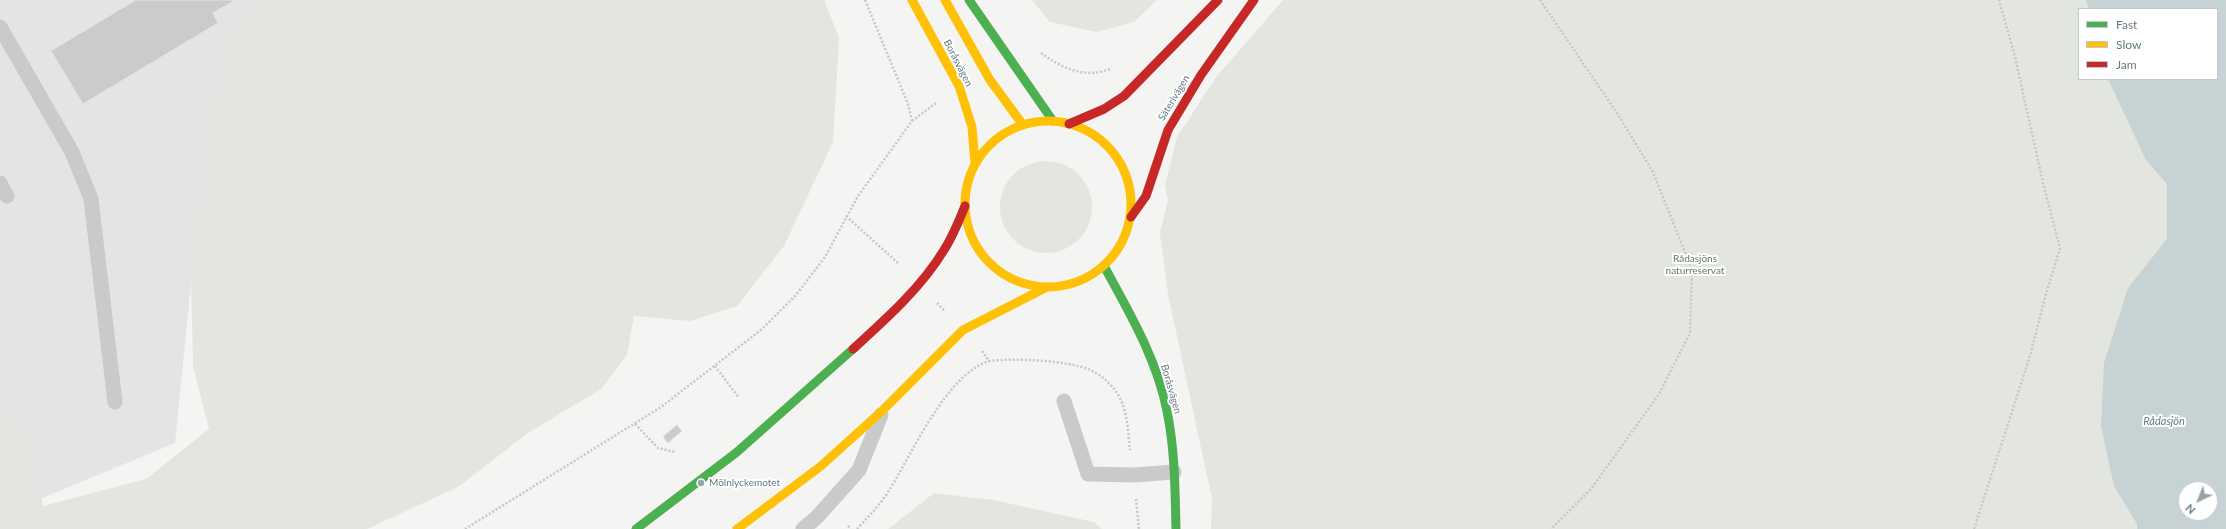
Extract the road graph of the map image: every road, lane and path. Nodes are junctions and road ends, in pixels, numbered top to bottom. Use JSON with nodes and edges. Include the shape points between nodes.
{"nodes":[{"id":1,"x":865,"y":0,"type":"edge"},
{"id":2,"x":912,"y":0,"type":"edge"},
{"id":3,"x":945,"y":0,"type":"edge"},
{"id":4,"x":969,"y":0,"type":"edge"},
{"id":5,"x":1218,"y":0,"type":"edge"},
{"id":6,"x":1254,"y":0,"type":"edge"},
{"id":7,"x":1540,"y":0,"type":"edge"},
{"id":8,"x":1999,"y":0,"type":"edge"},
{"id":9,"x":0,"y":27,"type":"edge"},
{"id":10,"x":1008,"y":59,"type":"junction"},
{"id":11,"x":1117,"y":65,"type":"dead end"},
{"id":12,"x":959,"y":86,"type":"junction"},
{"id":13,"x":912,"y":121,"type":"junction"},
{"id":14,"x":1053,"y":121,"type":"junction"},
{"id":15,"x":1069,"y":124,"type":"junction"},
{"id":16,"x":1023,"y":125,"type":"junction"},
{"id":17,"x":975,"y":164,"type":"junction"},
{"id":18,"x":0,"y":183,"type":"edge"},
{"id":19,"x":7,"y":196,"type":"dead end"},
{"id":20,"x":965,"y":206,"type":"junction"},
{"id":21,"x":846,"y":216,"type":"junction"},
{"id":22,"x":1131,"y":217,"type":"junction"},
{"id":23,"x":1104,"y":266,"type":"junction"},
{"id":24,"x":919,"y":283,"type":"junction"},
{"id":25,"x":1045,"y":288,"type":"junction"},
{"id":26,"x":963,"y":330,"type":"junction"},
{"id":27,"x":989,"y":361,"type":"junction"},
{"id":28,"x":716,"y":366,"type":"junction"},
{"id":29,"x":739,"y":398,"type":"dead end"},
{"id":30,"x":1064,"y":401,"type":"dead end"},
{"id":31,"x":115,"y":402,"type":"dead end"},
{"id":32,"x":883,"y":410,"type":"junction"},
{"id":33,"x":635,"y":424,"type":"junction"},
{"id":34,"x":674,"y":452,"type":"dead end"},
{"id":35,"x":1174,"y":472,"type":"junction"},
{"id":36,"x":1134,"y":475,"type":"junction"},
{"id":37,"x":848,"y":526,"type":"dead end"},
{"id":38,"x":465,"y":529,"type":"edge"},
{"id":39,"x":636,"y":529,"type":"edge"},
{"id":40,"x":737,"y":529,"type":"edge"},
{"id":41,"x":803,"y":529,"type":"edge"},
{"id":42,"x":851,"y":529,"type":"edge"},
{"id":43,"x":857,"y":529,"type":"edge"},
{"id":44,"x":1139,"y":529,"type":"edge"},
{"id":45,"x":1176,"y":529,"type":"edge"},
{"id":46,"x":1551,"y":529,"type":"edge"},
{"id":47,"x":1974,"y":529,"type":"edge"}],
"edges":[{"from":1,"to":13,"type":"path","via":[[908,104]]},
{"from":2,"to":12,"type":"street","name":"Boråsvägen"},
{"from":3,"to":16,"type":"street","name":"Boråsvägen","via":[[984,72],[1008,108]]},
{"from":4,"to":10,"type":"street"},
{"from":5,"to":15,"type":"street","via":[[1124,96],[1104,109]]},
{"from":6,"to":22,"type":"street","name":"Säterivägen","via":[[1201,75],[1168,130],[1146,196]]},
{"from":7,"to":46,"type":"path","via":[[1617,113],[1653,172],[1692,270],[1690,333],[1659,394],[1591,489]]},
{"from":8,"to":47,"type":"path","via":[[2060,248],[2030,356]]},
{"from":9,"to":31,"type":"lane","via":[[72,152],[91,199]]},
{"from":10,"to":11,"type":"path","via":[[1032,46],[1062,67],[1087,74],[1102,72]]},
{"from":10,"to":14,"type":"street"},
{"from":12,"to":13,"type":"path"},
{"from":12,"to":17,"type":"street","name":"Boråsvägen","via":[[972,127]]},
{"from":13,"to":21,"type":"path"},
{"from":14,"to":15,"type":"street"},
{"from":14,"to":16,"type":"street"},
{"from":15,"to":22,"type":"street","via":[[1097,137],[1118,158],[1130,186]]},
{"from":16,"to":17,"type":"street","via":[[995,140]]},
{"from":17,"to":20,"type":"street","via":[[966,192]]},
{"from":18,"to":19,"type":"lane"},
{"from":20,"to":24,"type":"street","via":[[937,262]]},
{"from":20,"to":25,"type":"street","via":[[972,237],[989,262],[1015,280]]},
{"from":21,"to":24,"type":"path"},
{"from":21,"to":28,"type":"path","via":[[824,257],[796,295],[761,330]]},
{"from":22,"to":23,"type":"street","via":[[1122,244]]},
{"from":23,"to":25,"type":"street","via":[[1071,284]]},
{"from":23,"to":35,"type":"street","name":"Boråsvägen","via":[[1143,336],[1160,383],[1172,432]]},
{"from":24,"to":26,"type":"path"},
{"from":24,"to":39,"type":"street","via":[[875,330],[793,405],[701,482]]},
{"from":25,"to":26,"type":"street"},
{"from":26,"to":27,"type":"path"},
{"from":26,"to":32,"type":"street"},
{"from":27,"to":36,"type":"path","via":[[1003,359],[1062,364],[1089,369],[1100,376],[1119,397],[1126,414]]},
{"from":27,"to":43,"type":"path","via":[[972,368],[951,393],[920,433],[890,491]]},
{"from":28,"to":29,"type":"path"},
{"from":28,"to":33,"type":"path","via":[[686,390]]},
{"from":30,"to":36,"type":"lane","via":[[1088,474]]},
{"from":32,"to":40,"type":"street","via":[[821,466]]},
{"from":32,"to":41,"type":"lane","via":[[858,470]]},
{"from":33,"to":34,"type":"path","via":[[658,448]]},
{"from":33,"to":38,"type":"path"},
{"from":35,"to":36,"type":"lane"},
{"from":35,"to":45,"type":"street","name":"Boråsvägen"},
{"from":36,"to":44,"type":"path"},
{"from":37,"to":42,"type":"path"}]}
